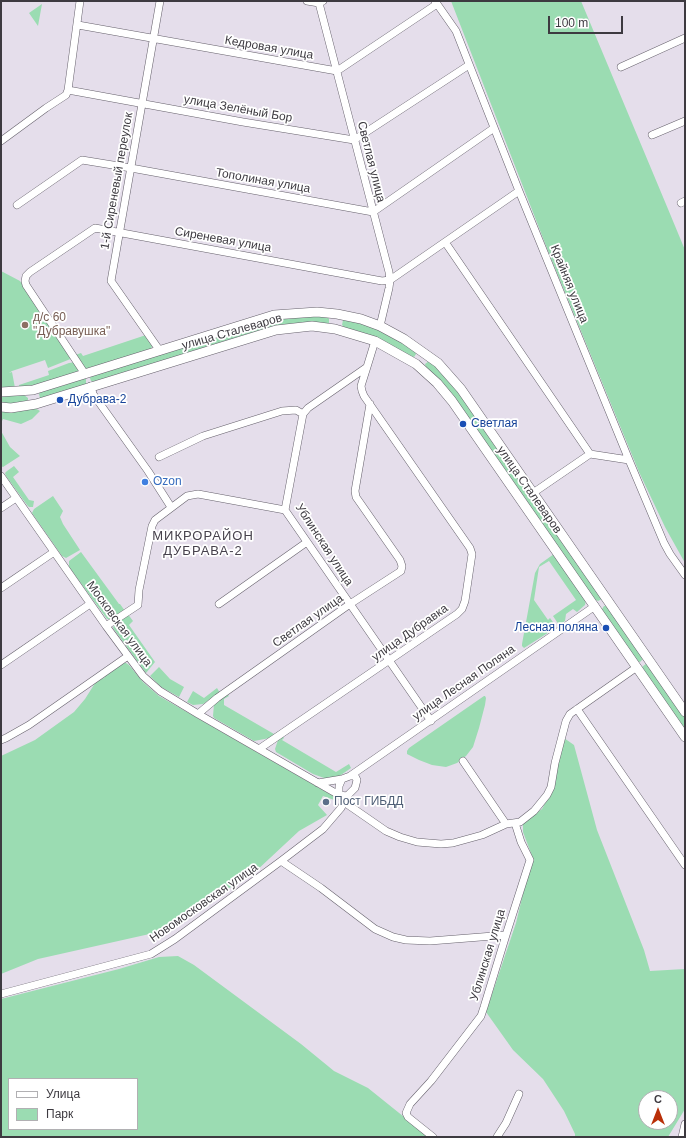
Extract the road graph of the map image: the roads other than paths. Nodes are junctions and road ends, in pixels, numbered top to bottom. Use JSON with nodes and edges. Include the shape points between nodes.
{"nodes":[{"id":1,"x":80,"y":1,"type":"edge"},
{"id":2,"x":160,"y":1,"type":"edge"},
{"id":3,"x":307,"y":1,"type":"edge"},
{"id":4,"x":321,"y":2,"type":"edge"},
{"id":5,"x":436,"y":2,"type":"edge"},
{"id":6,"x":78,"y":25,"type":"junction"},
{"id":7,"x":154,"y":38,"type":"junction"},
{"id":8,"x":685,"y":38,"type":"edge"},
{"id":9,"x":469,"y":65,"type":"junction"},
{"id":10,"x":621,"y":67,"type":"dead end"},
{"id":11,"x":338,"y":71,"type":"junction"},
{"id":12,"x":68,"y":90,"type":"junction"},
{"id":13,"x":142,"y":103,"type":"junction"},
{"id":14,"x":685,"y":121,"type":"edge"},
{"id":15,"x":494,"y":128,"type":"junction"},
{"id":16,"x":652,"y":135,"type":"dead end"},
{"id":17,"x":354,"y":140,"type":"junction"},
{"id":18,"x":1,"y":141,"type":"edge"},
{"id":19,"x":130,"y":168,"type":"junction"},
{"id":20,"x":519,"y":191,"type":"junction"},
{"id":21,"x":17,"y":205,"type":"dead end"},
{"id":22,"x":373,"y":212,"type":"junction"},
{"id":23,"x":119,"y":232,"type":"junction"},
{"id":24,"x":445,"y":242,"type":"junction"},
{"id":25,"x":390,"y":280,"type":"junction"},
{"id":26,"x":338,"y":314,"type":"junction"},
{"id":27,"x":380,"y":326,"type":"junction"},
{"id":28,"x":335,"y":329,"type":"junction"},
{"id":29,"x":375,"y":341,"type":"junction"},
{"id":30,"x":160,"y":350,"type":"junction"},
{"id":31,"x":424,"y":353,"type":"junction"},
{"id":32,"x":416,"y":364,"type":"junction"},
{"id":33,"x":367,"y":367,"type":"junction"},
{"id":34,"x":85,"y":374,"type":"junction"},
{"id":35,"x":91,"y":386,"type":"junction"},
{"id":36,"x":33,"y":390,"type":"junction"},
{"id":37,"x":1,"y":392,"type":"edge"},
{"id":38,"x":36,"y":404,"type":"junction"},
{"id":39,"x":370,"y":404,"type":"junction"},
{"id":40,"x":1,"y":407,"type":"edge"},
{"id":41,"x":302,"y":414,"type":"junction"},
{"id":42,"x":590,"y":454,"type":"junction"},
{"id":43,"x":159,"y":457,"type":"dead end"},
{"id":44,"x":629,"y":460,"type":"junction"},
{"id":45,"x":1,"y":476,"type":"edge"},
{"id":46,"x":534,"y":492,"type":"junction"},
{"id":47,"x":16,"y":498,"type":"junction"},
{"id":48,"x":171,"y":507,"type":"junction"},
{"id":49,"x":1,"y":508,"type":"edge"},
{"id":50,"x":285,"y":510,"type":"junction"},
{"id":51,"x":306,"y":542,"type":"junction"},
{"id":52,"x":54,"y":552,"type":"junction"},
{"id":53,"x":685,"y":575,"type":"edge"},
{"id":54,"x":1,"y":588,"type":"edge"},
{"id":55,"x":607,"y":599,"type":"junction"},
{"id":56,"x":90,"y":604,"type":"junction"},
{"id":57,"x":219,"y":604,"type":"dead end"},
{"id":58,"x":350,"y":604,"type":"junction"},
{"id":59,"x":595,"y":606,"type":"junction"},
{"id":60,"x":106,"y":626,"type":"junction"},
{"id":61,"x":128,"y":656,"type":"junction"},
{"id":62,"x":649,"y":659,"type":"junction"},
{"id":63,"x":390,"y":661,"type":"junction"},
{"id":64,"x":1,"y":665,"type":"edge"},
{"id":65,"x":637,"y":667,"type":"junction"},
{"id":66,"x":577,"y":709,"type":"junction"},
{"id":67,"x":685,"y":712,"type":"edge"},
{"id":68,"x":198,"y":714,"type":"junction"},
{"id":69,"x":431,"y":721,"type":"junction"},
{"id":70,"x":685,"y":737,"type":"edge"},
{"id":71,"x":1,"y":740,"type":"edge"},
{"id":72,"x":259,"y":749,"type":"junction"},
{"id":73,"x":463,"y":761,"type":"dead end"},
{"id":74,"x":366,"y":765,"type":"junction"},
{"id":75,"x":350,"y":776,"type":"junction"},
{"id":76,"x":342,"y":779,"type":"junction"},
{"id":77,"x":357,"y":780,"type":"junction"},
{"id":78,"x":318,"y":783,"type":"junction"},
{"id":79,"x":343,"y":798,"type":"junction"},
{"id":80,"x":515,"y":823,"type":"junction"},
{"id":81,"x":506,"y":824,"type":"junction"},
{"id":82,"x":281,"y":862,"type":"junction"},
{"id":83,"x":685,"y":865,"type":"edge"},
{"id":84,"x":506,"y":935,"type":"junction"},
{"id":85,"x":1,"y":994,"type":"edge"},
{"id":86,"x":519,"y":1094,"type":"dead end"},
{"id":87,"x":685,"y":1124,"type":"edge"},
{"id":88,"x":433,"y":1137,"type":"edge"},
{"id":89,"x":497,"y":1137,"type":"edge"},
{"id":90,"x":682,"y":1137,"type":"edge"}],
"edges":[{"from":1,"to":6,"type":"street"},
{"from":2,"to":7,"type":"street","name":"1-й Сиреневый переулок"},
{"from":3,"to":4,"type":"street"},
{"from":4,"to":11,"type":"street","name":"Светлая улица"},
{"from":5,"to":9,"type":"street","name":"Крайняя улица","via":[[456,31]]},
{"from":5,"to":11,"type":"street"},
{"from":6,"to":7,"type":"street","name":"Кедровая улица"},
{"from":6,"to":12,"type":"street"},
{"from":7,"to":11,"type":"street","name":"Кедровая улица"},
{"from":7,"to":13,"type":"street","name":"1-й Сиреневый переулок"},
{"from":8,"to":10,"type":"street"},
{"from":9,"to":15,"type":"street","name":"Крайняя улица"},
{"from":9,"to":17,"type":"street"},
{"from":11,"to":17,"type":"street","name":"Светлая улица"},
{"from":12,"to":13,"type":"street","name":"улица Зелёный Бор"},
{"from":12,"to":18,"type":"street","via":[[66,95]]},
{"from":13,"to":17,"type":"street","name":"улица Зелёный Бор"},
{"from":13,"to":19,"type":"street","name":"1-й Сиреневый переулок"},
{"from":14,"to":16,"type":"street"},
{"from":15,"to":20,"type":"street","name":"Крайняя улица"},
{"from":15,"to":22,"type":"street"},
{"from":17,"to":22,"type":"street","name":"Светлая улица"},
{"from":19,"to":21,"type":"street","name":"Тополиная улица","via":[[82,160]]},
{"from":19,"to":22,"type":"street","name":"Тополиная улица"},
{"from":19,"to":23,"type":"street","name":"1-й Сиреневый переулок"},
{"from":20,"to":24,"type":"street"},
{"from":20,"to":44,"type":"street","name":"Крайняя улица"},
{"from":22,"to":25,"type":"street","name":"Светлая улица"},
{"from":23,"to":25,"type":"street","name":"Сиреневая улица","via":[[382,281]]},
{"from":23,"to":30,"type":"street","name":"1-й Сиреневый переулок","via":[[111,281]]},
{"from":23,"to":34,"type":"street","name":"Сиреневая улица","via":[[95,228],[26,276],[26,285]]},
{"from":24,"to":25,"type":"street"},
{"from":24,"to":42,"type":"street"},
{"from":25,"to":27,"type":"street","name":"Светлая улица"},
{"from":26,"to":27,"type":"main road","name":"улица Сталеваров"},
{"from":26,"to":28,"type":"main road"},
{"from":26,"to":30,"type":"main road","name":"улица Сталеваров","via":[[317,312],[274,315]]},
{"from":27,"to":31,"type":"main road","name":"улица Сталеваров"},
{"from":28,"to":29,"type":"main road","name":"улица Сталеваров"},
{"from":28,"to":35,"type":"main road","name":"улица Сталеваров","via":[[312,326],[276,330]]},
{"from":29,"to":32,"type":"main road","name":"улица Сталеваров"},
{"from":29,"to":33,"type":"street"},
{"from":30,"to":34,"type":"main road","name":"улица Сталеваров"},
{"from":31,"to":32,"type":"main road"},
{"from":31,"to":46,"type":"main road","name":"улица Сталеваров","via":[[438,363],[461,389]]},
{"from":32,"to":59,"type":"main road","name":"улица Сталеваров","via":[[452,400]]},
{"from":33,"to":39,"type":"street","name":"улица Дубравка","via":[[361,386]]},
{"from":33,"to":41,"type":"street"},
{"from":34,"to":35,"type":"main road"},
{"from":34,"to":36,"type":"main road","name":"улица Сталеваров"},
{"from":35,"to":38,"type":"main road","name":"улица Сталеваров"},
{"from":35,"to":48,"type":"street","via":[[93,394]]},
{"from":36,"to":37,"type":"main road","name":"улица Сталеваров"},
{"from":36,"to":38,"type":"main road"},
{"from":38,"to":40,"type":"main road","name":"улица Сталеваров"},
{"from":39,"to":58,"type":"street","name":"Светлая улица","via":[[356,497],[402,566],[401,571]]},
{"from":39,"to":63,"type":"street","name":"улица Дубравка","via":[[472,554],[462,609]]},
{"from":41,"to":43,"type":"street","via":[[296,410],[282,411],[202,436]]},
{"from":41,"to":50,"type":"street","name":"Ублинская улица"},
{"from":42,"to":44,"type":"street"},
{"from":42,"to":46,"type":"street"},
{"from":44,"to":53,"type":"street","name":"Крайняя улица","via":[[664,543]]},
{"from":45,"to":47,"type":"street","name":"Московская улица"},
{"from":46,"to":55,"type":"main road","name":"улица Сталеваров"},
{"from":47,"to":49,"type":"street"},
{"from":47,"to":52,"type":"street","name":"Московская улица"},
{"from":48,"to":50,"type":"street","via":[[187,496],[198,494]]},
{"from":48,"to":60,"type":"street","via":[[155,520],[152,526],[138,605]]},
{"from":50,"to":51,"type":"street","name":"Ублинская улица"},
{"from":51,"to":57,"type":"street"},
{"from":51,"to":58,"type":"street","name":"Ублинская улица"},
{"from":52,"to":54,"type":"street"},
{"from":52,"to":56,"type":"street","name":"Московская улица"},
{"from":55,"to":59,"type":"main road"},
{"from":55,"to":62,"type":"main road","name":"улица Сталеваров"},
{"from":56,"to":60,"type":"street","name":"Московская улица"},
{"from":56,"to":64,"type":"street"},
{"from":58,"to":63,"type":"street","name":"Ублинская улица"},
{"from":58,"to":68,"type":"street","name":"Светлая улица"},
{"from":59,"to":65,"type":"main road","name":"улица Сталеваров"},
{"from":59,"to":69,"type":"street","name":"улица Лесная Поляна"},
{"from":60,"to":61,"type":"street","name":"Московская улица"},
{"from":61,"to":68,"type":"street","name":"Московская улица","via":[[143,676],[160,691]]},
{"from":61,"to":71,"type":"street","via":[[29,725]]},
{"from":62,"to":65,"type":"main road"},
{"from":62,"to":67,"type":"main road","name":"улица Сталеваров"},
{"from":63,"to":69,"type":"street","name":"Ублинская улица"},
{"from":63,"to":72,"type":"street","name":"улица Дубравка"},
{"from":65,"to":66,"type":"street","name":"Московская улица"},
{"from":65,"to":70,"type":"main road","name":"улица Сталеваров"},
{"from":66,"to":80,"type":"street","name":"Московская улица","via":[[566,721],[551,788],[534,811]]},
{"from":66,"to":83,"type":"street"},
{"from":68,"to":72,"type":"street","name":"Московская улица"},
{"from":69,"to":74,"type":"street","name":"улица Лесная Поляна"},
{"from":72,"to":78,"type":"street","name":"Московская улица"},
{"from":73,"to":81,"type":"street"},
{"from":74,"to":75,"type":"street","name":"улица Лесная Поляна"},
{"from":74,"to":77,"type":"street","name":"улица Лесная Поляна"},
{"from":75,"to":76,"type":"street","name":"улица Лесная Поляна"},
{"from":75,"to":77,"type":"street","via":[[355,776]]},
{"from":76,"to":78,"type":"street"},
{"from":76,"to":79,"type":"street","via":[[339,786]]},
{"from":77,"to":79,"type":"street","name":"улица Лесная Поляна","via":[[355,788]]},
{"from":78,"to":79,"type":"street","name":"Московская улица"},
{"from":79,"to":81,"type":"street","name":"Московская улица","via":[[386,831],[417,842],[453,843],[482,835]]},
{"from":79,"to":82,"type":"street","name":"Новомосковская улица","via":[[341,808],[323,829]]},
{"from":80,"to":81,"type":"street","name":"Московская улица"},
{"from":80,"to":84,"type":"street","name":"Ублинская улица","via":[[530,860]]},
{"from":82,"to":84,"type":"street","via":[[321,888],[375,929],[393,936],[406,940],[430,941]]},
{"from":82,"to":85,"type":"street","name":"Новомосковская улица","via":[[151,954]]},
{"from":84,"to":88,"type":"street","name":"Ублинская улица","via":[[481,1016],[431,1082],[410,1104],[406,1113]]},
{"from":86,"to":89,"type":"street"},
{"from":87,"to":90,"type":"street"}]}
